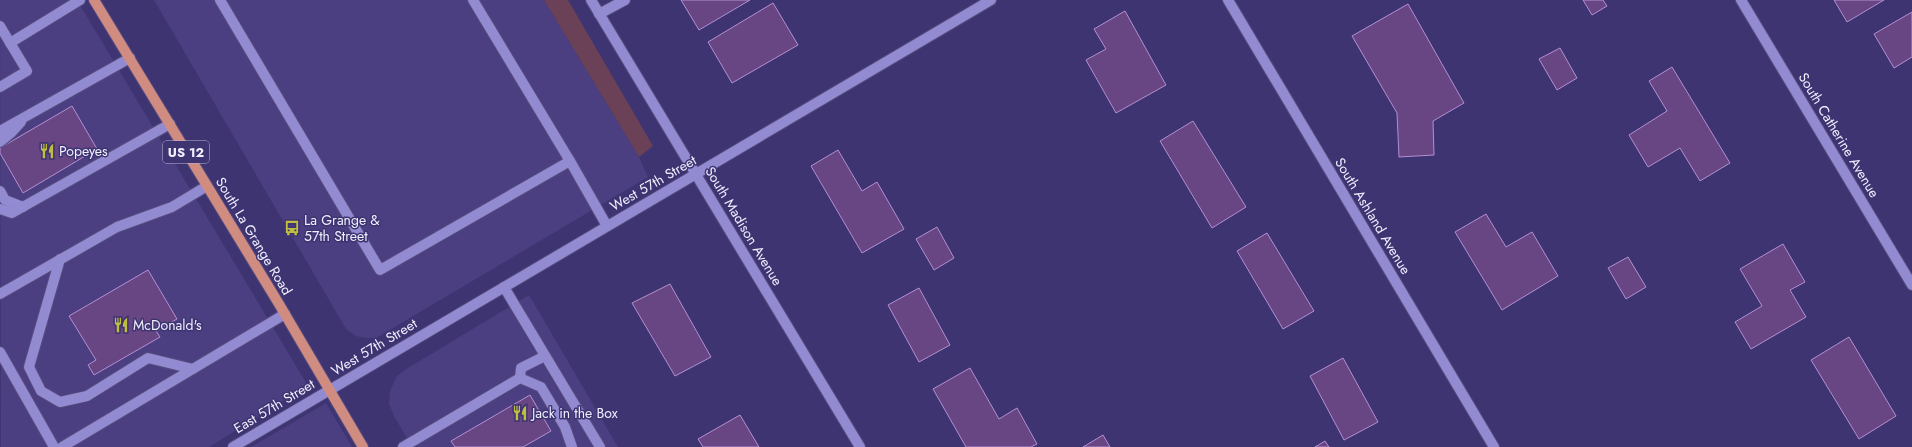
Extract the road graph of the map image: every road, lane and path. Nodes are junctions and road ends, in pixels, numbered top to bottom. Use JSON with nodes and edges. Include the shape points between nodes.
{"nodes":[{"id":1,"x":80,"y":0,"type":"edge"},
{"id":2,"x":94,"y":0,"type":"edge"},
{"id":3,"x":220,"y":0,"type":"edge"},
{"id":4,"x":473,"y":0,"type":"edge"},
{"id":5,"x":591,"y":0,"type":"edge"},
{"id":6,"x":625,"y":0,"type":"edge"},
{"id":7,"x":991,"y":0,"type":"edge"},
{"id":8,"x":1228,"y":0,"type":"edge"},
{"id":9,"x":1741,"y":0,"type":"edge"},
{"id":10,"x":599,"y":14,"type":"junction"},
{"id":11,"x":0,"y":26,"type":"edge"},
{"id":12,"x":10,"y":43,"type":"junction"},
{"id":13,"x":130,"y":58,"type":"junction"},
{"id":14,"x":0,"y":87,"type":"edge"},
{"id":15,"x":25,"y":117,"type":"junction"},
{"id":16,"x":170,"y":124,"type":"junction"},
{"id":17,"x":0,"y":131,"type":"edge"},
{"id":18,"x":0,"y":142,"type":"edge"},
{"id":19,"x":570,"y":161,"type":"junction"},
{"id":20,"x":696,"y":173,"type":"junction"},
{"id":21,"x":208,"y":186,"type":"junction"},
{"id":22,"x":0,"y":191,"type":"edge"},
{"id":23,"x":23,"y":207,"type":"junction"},
{"id":24,"x":0,"y":209,"type":"edge"},
{"id":25,"x":607,"y":226,"type":"junction"},
{"id":26,"x":60,"y":260,"type":"junction"},
{"id":27,"x":1912,"y":285,"type":"edge"},
{"id":28,"x":504,"y":287,"type":"junction"},
{"id":29,"x":0,"y":294,"type":"edge"},
{"id":30,"x":285,"y":314,"type":"junction"},
{"id":31,"x":0,"y":352,"type":"edge"},
{"id":32,"x":545,"y":356,"type":"junction"},
{"id":33,"x":193,"y":369,"type":"junction"},
{"id":34,"x":520,"y":378,"type":"junction"},
{"id":35,"x":330,"y":390,"type":"junction"},
{"id":36,"x":54,"y":447,"type":"edge"},
{"id":37,"x":62,"y":447,"type":"edge"},
{"id":38,"x":233,"y":447,"type":"edge"},
{"id":39,"x":363,"y":447,"type":"edge"},
{"id":40,"x":403,"y":447,"type":"edge"},
{"id":41,"x":572,"y":447,"type":"edge"},
{"id":42,"x":600,"y":447,"type":"edge"},
{"id":43,"x":860,"y":447,"type":"edge"},
{"id":44,"x":1494,"y":447,"type":"edge"}],
"edges":[{"from":1,"to":12,"type":"street"},
{"from":2,"to":13,"type":"main road","name":"South La Grange Road","number":"US 12"},
{"from":3,"to":19,"type":"street","via":[[380,270]]},
{"from":4,"to":19,"type":"street"},
{"from":5,"to":10,"type":"street","name":"South Madison Avenue"},
{"from":6,"to":10,"type":"street"},
{"from":7,"to":20,"type":"street","name":"West 57th Street"},
{"from":8,"to":44,"type":"street","name":"South Ashland Avenue"},
{"from":9,"to":27,"type":"street","name":"South Catherine Avenue"},
{"from":10,"to":20,"type":"street","name":"South Madison Avenue"},
{"from":11,"to":12,"type":"street"},
{"from":12,"to":14,"type":"street","via":[[26,71]]},
{"from":13,"to":15,"type":"street"},
{"from":13,"to":16,"type":"main road","name":"South La Grange Road","number":"US 12"},
{"from":15,"to":17,"type":"street"},
{"from":15,"to":18,"type":"street"},
{"from":16,"to":21,"type":"main road","name":"South La Grange Road","number":"US 12"},
{"from":16,"to":23,"type":"street"},
{"from":19,"to":25,"type":"street"},
{"from":20,"to":25,"type":"street","name":"West 57th Street"},
{"from":20,"to":43,"type":"street","name":"South Madison Avenue"},
{"from":21,"to":26,"type":"street","via":[[172,207],[117,227]]},
{"from":21,"to":30,"type":"main road","name":"South La Grange Road","number":"US 12"},
{"from":22,"to":23,"type":"street","via":[[5,200]]},
{"from":23,"to":24,"type":"street","via":[[12,213]]},
{"from":25,"to":28,"type":"street","name":"West 57th Street"},
{"from":26,"to":29,"type":"street"},
{"from":26,"to":33,"type":"street","via":[[29,367],[40,391],[60,402],[87,396],[148,358]]},
{"from":28,"to":32,"type":"street"},
{"from":28,"to":35,"type":"street","name":"West 57th Street"},
{"from":30,"to":33,"type":"street"},
{"from":30,"to":35,"type":"main road","name":"South La Grange Road","number":"US 12"},
{"from":31,"to":36,"type":"street"},
{"from":32,"to":34,"type":"street","via":[[521,368]]},
{"from":32,"to":42,"type":"street"},
{"from":33,"to":37,"type":"street"},
{"from":34,"to":40,"type":"street"},
{"from":34,"to":41,"type":"street","via":[[541,387],[565,427]]},
{"from":35,"to":38,"type":"street","name":"East 57th Street"},
{"from":35,"to":39,"type":"main road","name":"South La Grange Road","number":"US 12"}]}
